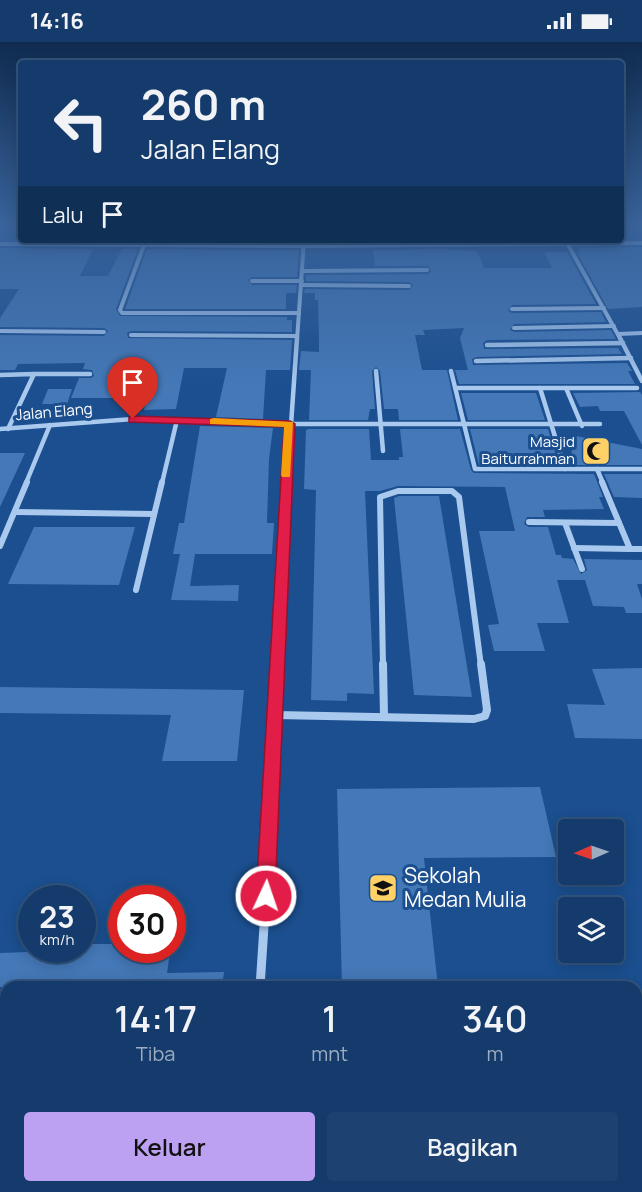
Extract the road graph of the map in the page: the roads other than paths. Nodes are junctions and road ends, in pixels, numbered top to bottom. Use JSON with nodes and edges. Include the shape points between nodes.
{"nodes":[{"id":1,"x":131,"y":280,"type":"edge"},
{"id":2,"x":302,"y":280,"type":"edge"},
{"id":3,"x":588,"y":280,"type":"edge"},
{"id":4,"x":252,"y":281,"type":"dead end"},
{"id":5,"x":302,"y":283,"type":"junction"},
{"id":6,"x":410,"y":286,"type":"dead end"},
{"id":7,"x":604,"y":308,"type":"junction"},
{"id":8,"x":512,"y":309,"type":"dead end"},
{"id":9,"x":299,"y":313,"type":"junction"},
{"id":10,"x":614,"y":326,"type":"junction"},
{"id":11,"x":514,"y":327,"type":"dead end"},
{"id":12,"x":0,"y":331,"type":"edge"},
{"id":13,"x":104,"y":332,"type":"dead end"},
{"id":14,"x":642,"y":333,"type":"edge"},
{"id":15,"x":618,"y":334,"type":"junction"},
{"id":16,"x":131,"y":335,"type":"dead end"},
{"id":17,"x":296,"y":336,"type":"junction"},
{"id":18,"x":623,"y":343,"type":"junction"},
{"id":19,"x":487,"y":345,"type":"dead end"},
{"id":20,"x":630,"y":358,"type":"junction"},
{"id":21,"x":476,"y":361,"type":"dead end"},
{"id":22,"x":376,"y":370,"type":"dead end"},
{"id":23,"x":451,"y":371,"type":"dead end"},
{"id":24,"x":34,"y":374,"type":"junction"},
{"id":25,"x":90,"y":374,"type":"dead end"},
{"id":26,"x":0,"y":375,"type":"edge"},
{"id":27,"x":642,"y":381,"type":"edge"},
{"id":28,"x":457,"y":388,"type":"junction"},
{"id":29,"x":540,"y":388,"type":"junction"},
{"id":30,"x":566,"y":388,"type":"junction"},
{"id":31,"x":637,"y":388,"type":"dead end"},
{"id":32,"x":177,"y":420,"type":"junction"},
{"id":33,"x":290,"y":424,"type":"junction"},
{"id":34,"x":380,"y":424,"type":"junction"},
{"id":35,"x":600,"y":424,"type":"dead end"},
{"id":36,"x":50,"y":425,"type":"junction"},
{"id":37,"x":465,"y":425,"type":"junction"},
{"id":38,"x":553,"y":426,"type":"junction"},
{"id":39,"x":582,"y":426,"type":"junction"},
{"id":40,"x":0,"y":429,"type":"edge"},
{"id":41,"x":8,"y":429,"type":"junction"},
{"id":42,"x":383,"y":451,"type":"dead end"},
{"id":43,"x":565,"y":469,"type":"junction"},
{"id":44,"x":597,"y":469,"type":"junction"},
{"id":45,"x":642,"y":469,"type":"edge"},
{"id":46,"x":16,"y":512,"type":"junction"},
{"id":47,"x":153,"y":514,"type":"junction"},
{"id":48,"x":529,"y":522,"type":"dead end"},
{"id":49,"x":619,"y":522,"type":"junction"},
{"id":50,"x":565,"y":523,"type":"junction"},
{"id":51,"x":0,"y":546,"type":"edge"},
{"id":52,"x":574,"y":548,"type":"junction"},
{"id":53,"x":630,"y":549,"type":"junction"},
{"id":54,"x":642,"y":549,"type":"edge"},
{"id":55,"x":582,"y":569,"type":"dead end"},
{"id":56,"x":136,"y":590,"type":"dead end"},
{"id":57,"x":276,"y":715,"type":"junction"},
{"id":58,"x":384,"y":716,"type":"junction"},
{"id":59,"x":260,"y":981,"type":"edge"}],
"edges":[{"from":1,"to":9,"type":"street","via":[[122,313]]},
{"from":2,"to":5,"type":"street"},
{"from":3,"to":7,"type":"street"},
{"from":4,"to":5,"type":"street"},
{"from":5,"to":6,"type":"street"},
{"from":5,"to":9,"type":"street"},
{"from":7,"to":8,"type":"street"},
{"from":7,"to":10,"type":"street"},
{"from":9,"to":17,"type":"street"},
{"from":10,"to":11,"type":"street"},
{"from":10,"to":15,"type":"street"},
{"from":12,"to":13,"type":"street"},
{"from":14,"to":15,"type":"street"},
{"from":15,"to":18,"type":"street"},
{"from":16,"to":17,"type":"street"},
{"from":17,"to":33,"type":"street"},
{"from":18,"to":19,"type":"street"},
{"from":18,"to":20,"type":"street"},
{"from":20,"to":21,"type":"street"},
{"from":20,"to":27,"type":"street"},
{"from":22,"to":34,"type":"street"},
{"from":23,"to":28,"type":"street"},
{"from":24,"to":25,"type":"street"},
{"from":24,"to":26,"type":"street"},
{"from":24,"to":41,"type":"street"},
{"from":28,"to":29,"type":"street"},
{"from":28,"to":37,"type":"street"},
{"from":29,"to":30,"type":"street"},
{"from":29,"to":38,"type":"street"},
{"from":30,"to":31,"type":"street"},
{"from":30,"to":39,"type":"street"},
{"from":32,"to":33,"type":"street","name":"Jalan Elang"},
{"from":32,"to":36,"type":"street","name":"Jalan Elang"},
{"from":32,"to":47,"type":"street"},
{"from":33,"to":34,"type":"street","name":"Jalan Elang"},
{"from":33,"to":57,"type":"street"},
{"from":34,"to":37,"type":"street","name":"Jalan Elang"},
{"from":34,"to":42,"type":"street"},
{"from":35,"to":39,"type":"street","name":"Jalan Elang"},
{"from":36,"to":41,"type":"street","name":"Jalan Elang"},
{"from":36,"to":46,"type":"street"},
{"from":37,"to":38,"type":"street","name":"Jalan Elang"},
{"from":37,"to":43,"type":"street","via":[[476,470]]},
{"from":38,"to":39,"type":"street","name":"Jalan Elang"},
{"from":38,"to":43,"type":"street"},
{"from":40,"to":41,"type":"street","name":"Jalan Elang"},
{"from":43,"to":44,"type":"street"},
{"from":44,"to":45,"type":"street"},
{"from":44,"to":49,"type":"street"},
{"from":46,"to":47,"type":"street"},
{"from":46,"to":51,"type":"street"},
{"from":47,"to":56,"type":"street"},
{"from":48,"to":50,"type":"street"},
{"from":49,"to":50,"type":"street"},
{"from":49,"to":53,"type":"street"},
{"from":50,"to":52,"type":"street"},
{"from":52,"to":53,"type":"street"},
{"from":52,"to":55,"type":"street"},
{"from":53,"to":54,"type":"street"},
{"from":57,"to":58,"type":"street"},
{"from":57,"to":59,"type":"street"},
{"from":58,"to":58,"type":"street","via":[[474,719],[486,714],[459,497],[452,490],[398,491],[380,497]]}]}
